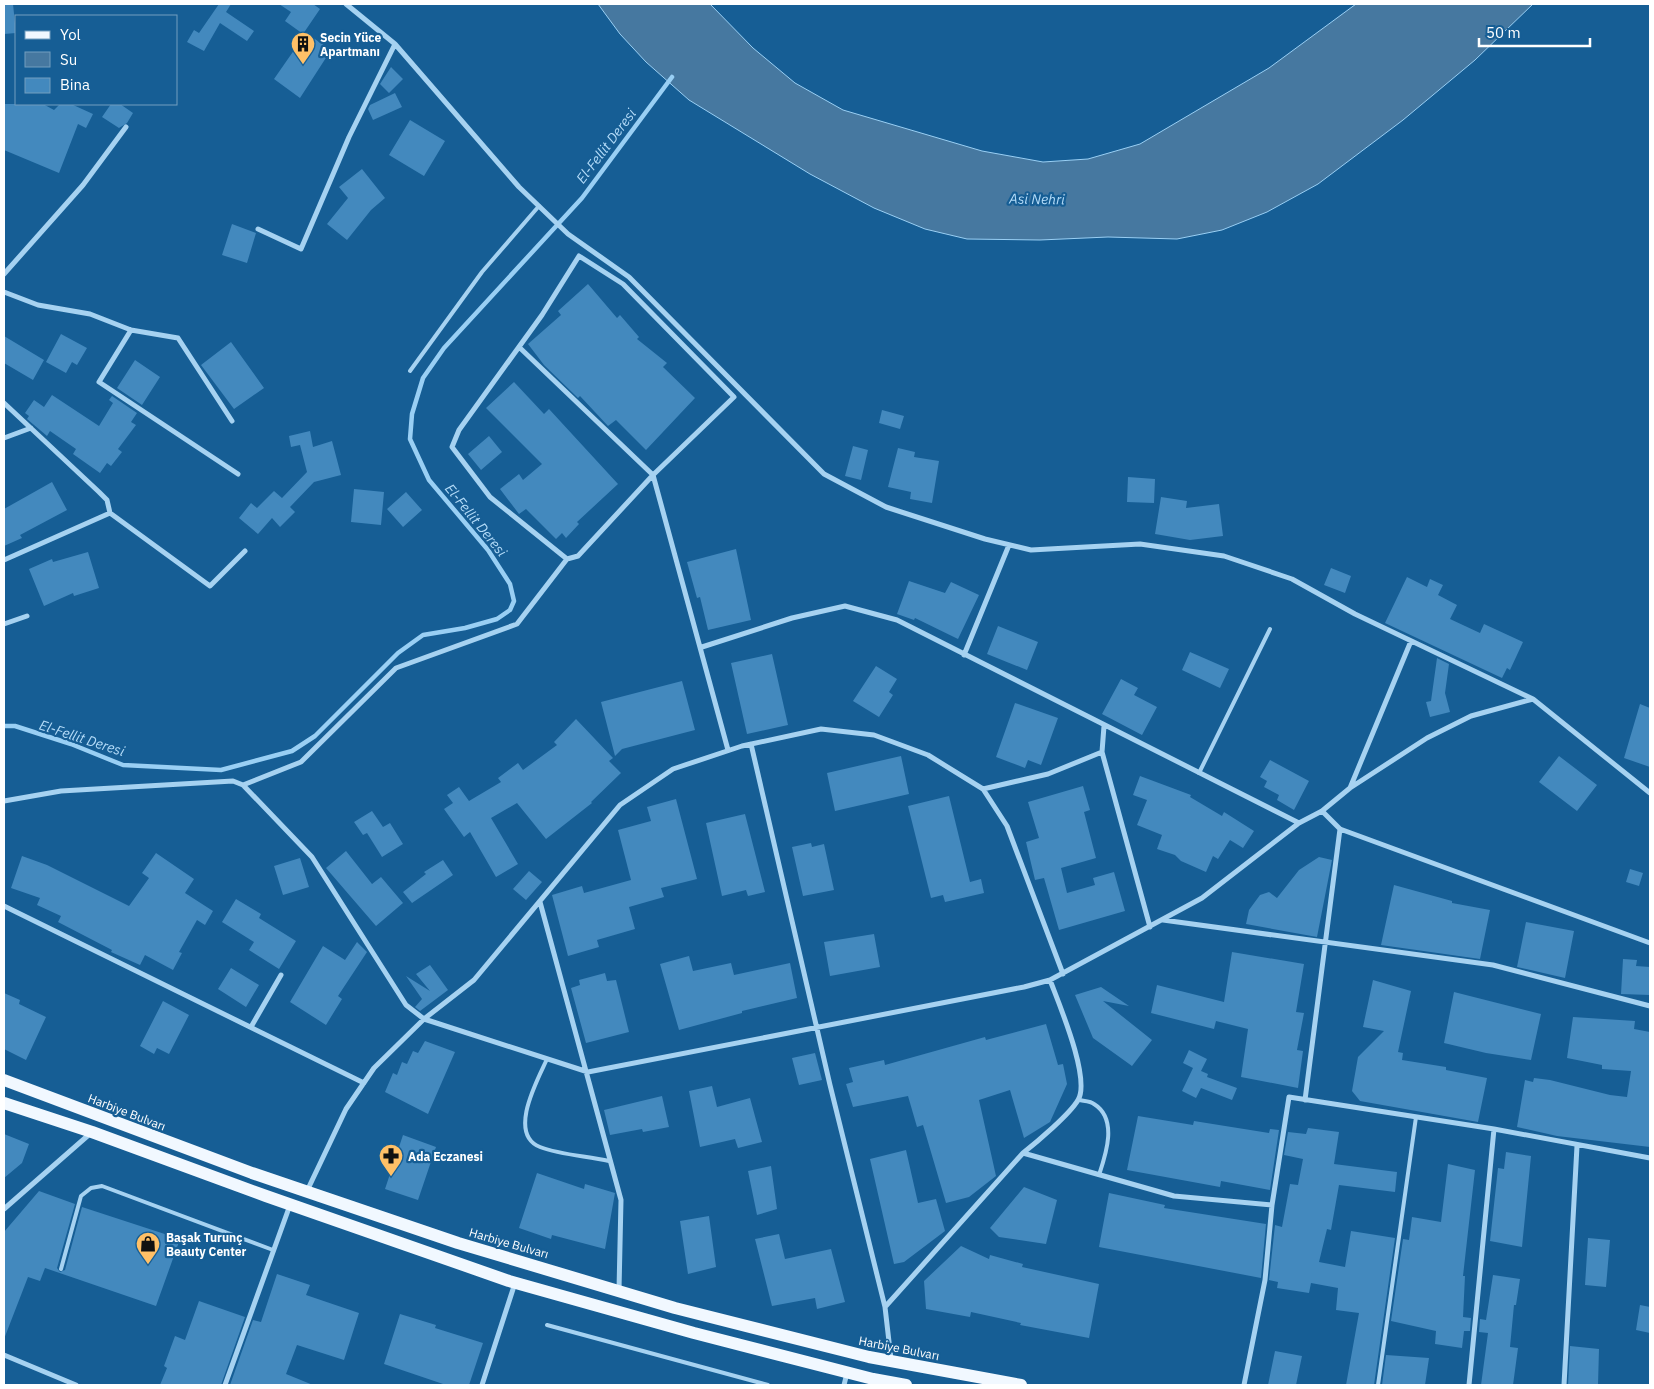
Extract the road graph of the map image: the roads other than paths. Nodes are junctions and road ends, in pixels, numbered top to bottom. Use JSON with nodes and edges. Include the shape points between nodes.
{"nodes":[{"id":1,"x":346,"y":4,"type":"edge"},
{"id":2,"x":394,"y":44,"type":"junction"},
{"id":3,"x":126,"y":127,"type":"dead end"},
{"id":4,"x":539,"y":206,"type":"junction"},
{"id":5,"x":258,"y":229,"type":"dead end"},
{"id":6,"x":586,"y":247,"type":"junction"},
{"id":7,"x":579,"y":256,"type":"junction"},
{"id":8,"x":4,"y":274,"type":"edge"},
{"id":9,"x":4,"y":292,"type":"edge"},
{"id":10,"x":132,"y":330,"type":"junction"},
{"id":11,"x":519,"y":347,"type":"junction"},
{"id":12,"x":410,"y":371,"type":"dead end"},
{"id":13,"x":4,"y":403,"type":"edge"},
{"id":14,"x":232,"y":421,"type":"dead end"},
{"id":15,"x":31,"y":428,"type":"junction"},
{"id":16,"x":4,"y":438,"type":"edge"},
{"id":17,"x":238,"y":474,"type":"dead end"},
{"id":18,"x":653,"y":475,"type":"junction"},
{"id":19,"x":110,"y":513,"type":"junction"},
{"id":20,"x":1009,"y":545,"type":"junction"},
{"id":21,"x":245,"y":551,"type":"dead end"},
{"id":22,"x":4,"y":560,"type":"edge"},
{"id":23,"x":567,"y":560,"type":"junction"},
{"id":24,"x":28,"y":616,"type":"dead end"},
{"id":25,"x":4,"y":624,"type":"edge"},
{"id":26,"x":1270,"y":629,"type":"dead end"},
{"id":27,"x":1412,"y":641,"type":"junction"},
{"id":28,"x":702,"y":647,"type":"junction"},
{"id":29,"x":964,"y":654,"type":"junction"},
{"id":30,"x":1533,"y":699,"type":"junction"},
{"id":31,"x":1104,"y":726,"type":"junction"},
{"id":32,"x":751,"y":744,"type":"junction"},
{"id":33,"x":728,"y":750,"type":"junction"},
{"id":34,"x":1102,"y":752,"type":"junction"},
{"id":35,"x":1199,"y":773,"type":"junction"},
{"id":36,"x":243,"y":785,"type":"junction"},
{"id":37,"x":1350,"y":788,"type":"junction"},
{"id":38,"x":983,"y":789,"type":"junction"},
{"id":39,"x":1650,"y":793,"type":"edge"},
{"id":40,"x":4,"y":801,"type":"edge"},
{"id":41,"x":1322,"y":811,"type":"junction"},
{"id":42,"x":1299,"y":823,"type":"junction"},
{"id":43,"x":1340,"y":828,"type":"junction"},
{"id":44,"x":540,"y":902,"type":"junction"},
{"id":45,"x":4,"y":906,"type":"edge"},
{"id":46,"x":1162,"y":920,"type":"junction"},
{"id":47,"x":1150,"y":927,"type":"junction"},
{"id":48,"x":1325,"y":942,"type":"junction"},
{"id":49,"x":1650,"y":943,"type":"edge"},
{"id":50,"x":1063,"y":974,"type":"junction"},
{"id":51,"x":281,"y":975,"type":"dead end"},
{"id":52,"x":1050,"y":980,"type":"junction"},
{"id":53,"x":1650,"y":1006,"type":"edge"},
{"id":54,"x":424,"y":1019,"type":"junction"},
{"id":55,"x":251,"y":1027,"type":"junction"},
{"id":56,"x":818,"y":1027,"type":"junction"},
{"id":57,"x":547,"y":1059,"type":"junction"},
{"id":58,"x":588,"y":1072,"type":"junction"},
{"id":59,"x":4,"y":1080,"type":"edge"},
{"id":60,"x":364,"y":1082,"type":"junction"},
{"id":61,"x":1079,"y":1100,"type":"junction"},
{"id":62,"x":1305,"y":1100,"type":"junction"},
{"id":63,"x":4,"y":1103,"type":"edge"},
{"id":64,"x":1416,"y":1117,"type":"junction"},
{"id":65,"x":1494,"y":1129,"type":"junction"},
{"id":66,"x":92,"y":1132,"type":"junction"},
{"id":67,"x":1577,"y":1146,"type":"junction"},
{"id":68,"x":1023,"y":1153,"type":"junction"},
{"id":69,"x":1650,"y":1158,"type":"edge"},
{"id":70,"x":609,"y":1161,"type":"junction"},
{"id":71,"x":1100,"y":1175,"type":"junction"},
{"id":72,"x":306,"y":1192,"type":"junction"},
{"id":73,"x":291,"y":1204,"type":"junction"},
{"id":74,"x":1272,"y":1205,"type":"junction"},
{"id":75,"x":4,"y":1208,"type":"edge"},
{"id":76,"x":274,"y":1250,"type":"junction"},
{"id":77,"x":61,"y":1269,"type":"dead end"},
{"id":78,"x":515,"y":1283,"type":"junction"},
{"id":79,"x":619,"y":1290,"type":"junction"},
{"id":80,"x":885,"y":1307,"type":"junction"},
{"id":81,"x":547,"y":1325,"type":"dead end"},
{"id":82,"x":4,"y":1355,"type":"edge"},
{"id":83,"x":892,"y":1361,"type":"junction"},
{"id":84,"x":846,"y":1379,"type":"edge"},
{"id":85,"x":76,"y":1385,"type":"edge"},
{"id":86,"x":225,"y":1385,"type":"edge"},
{"id":87,"x":482,"y":1385,"type":"edge"},
{"id":88,"x":768,"y":1385,"type":"edge"},
{"id":89,"x":906,"y":1385,"type":"edge"},
{"id":90,"x":1021,"y":1385,"type":"edge"},
{"id":91,"x":1244,"y":1385,"type":"edge"},
{"id":92,"x":1378,"y":1385,"type":"edge"},
{"id":93,"x":1470,"y":1385,"type":"edge"},
{"id":94,"x":1564,"y":1385,"type":"edge"}],
"edges":[{"from":1,"to":2,"type":"street"},
{"from":2,"to":4,"type":"street"},
{"from":2,"to":5,"type":"street","via":[[349,137],[301,249]]},
{"from":3,"to":8,"type":"street","via":[[82,185]]},
{"from":4,"to":6,"type":"street"},
{"from":4,"to":12,"type":"lane","via":[[482,272]]},
{"from":6,"to":7,"type":"street"},
{"from":6,"to":20,"type":"street","via":[[629,276],[824,474],[886,507]]},
{"from":7,"to":11,"type":"street"},
{"from":7,"to":18,"type":"street","via":[[623,284],[734,397]]},
{"from":9,"to":10,"type":"street","via":[[38,305],[90,314]]},
{"from":10,"to":14,"type":"street","via":[[178,338]]},
{"from":10,"to":17,"type":"street","via":[[99,382]]},
{"from":11,"to":18,"type":"street"},
{"from":11,"to":23,"type":"street","via":[[459,430],[452,447],[490,497]]},
{"from":13,"to":15,"type":"street"},
{"from":15,"to":16,"type":"street"},
{"from":15,"to":19,"type":"street","via":[[107,500]]},
{"from":18,"to":23,"type":"street","via":[[578,556]]},
{"from":18,"to":28,"type":"street"},
{"from":19,"to":21,"type":"street","via":[[210,586]]},
{"from":19,"to":22,"type":"street"},
{"from":20,"to":27,"type":"street","via":[[1031,550],[1140,544],[1224,556],[1292,579],[1354,614]]},
{"from":20,"to":29,"type":"street"},
{"from":23,"to":36,"type":"street","via":[[516,624],[396,668],[301,762]]},
{"from":24,"to":25,"type":"street"},
{"from":26,"to":35,"type":"lane"},
{"from":27,"to":30,"type":"street"},
{"from":27,"to":37,"type":"street"},
{"from":28,"to":29,"type":"street","via":[[792,618],[845,606],[897,620]]},
{"from":28,"to":33,"type":"street"},
{"from":29,"to":31,"type":"street"},
{"from":30,"to":37,"type":"street","via":[[1471,716],[1427,738]]},
{"from":30,"to":39,"type":"street"},
{"from":31,"to":34,"type":"street"},
{"from":31,"to":35,"type":"street"},
{"from":32,"to":33,"type":"street"},
{"from":32,"to":38,"type":"street","via":[[821,729],[874,735],[928,755]]},
{"from":32,"to":56,"type":"street"},
{"from":33,"to":44,"type":"street","via":[[673,769],[620,805]]},
{"from":34,"to":38,"type":"street","via":[[1048,774]]},
{"from":34,"to":47,"type":"street"},
{"from":35,"to":42,"type":"street"},
{"from":36,"to":40,"type":"street","via":[[233,781],[61,791]]},
{"from":36,"to":54,"type":"street","via":[[312,857],[406,1005]]},
{"from":37,"to":41,"type":"street"},
{"from":38,"to":50,"type":"street","via":[[1007,826]]},
{"from":41,"to":42,"type":"street"},
{"from":41,"to":43,"type":"street"},
{"from":42,"to":46,"type":"street","via":[[1202,898]]},
{"from":43,"to":48,"type":"street"},
{"from":43,"to":49,"type":"street"},
{"from":44,"to":54,"type":"street","via":[[474,980]]},
{"from":44,"to":58,"type":"street"},
{"from":45,"to":55,"type":"street"},
{"from":46,"to":47,"type":"street"},
{"from":46,"to":48,"type":"street"},
{"from":47,"to":50,"type":"street"},
{"from":48,"to":53,"type":"street","via":[[1493,965]]},
{"from":48,"to":62,"type":"street"},
{"from":50,"to":52,"type":"street"},
{"from":51,"to":55,"type":"street"},
{"from":52,"to":56,"type":"street"},
{"from":52,"to":61,"type":"street","via":[[1076,1054],[1083,1085]]},
{"from":54,"to":57,"type":"street"},
{"from":54,"to":60,"type":"street"},
{"from":55,"to":60,"type":"street"},
{"from":56,"to":58,"type":"street"},
{"from":56,"to":80,"type":"street"},
{"from":57,"to":58,"type":"street"},
{"from":57,"to":70,"type":"lane","via":[[524,1119],[530,1137],[538,1147]]},
{"from":58,"to":70,"type":"street"},
{"from":59,"to":72,"type":"main road","name":"Harbiye Bulvarı"},
{"from":60,"to":72,"type":"street","via":[[346,1109]]},
{"from":61,"to":68,"type":"street"},
{"from":61,"to":71,"type":"lane","via":[[1094,1104],[1106,1119],[1109,1142]]},
{"from":62,"to":64,"type":"street"},
{"from":62,"to":74,"type":"street","via":[[1290,1097]]},
{"from":63,"to":66,"type":"main road"},
{"from":64,"to":65,"type":"street"},
{"from":64,"to":92,"type":"lane"},
{"from":65,"to":67,"type":"street"},
{"from":65,"to":93,"type":"street"},
{"from":66,"to":73,"type":"main road"},
{"from":66,"to":75,"type":"street"},
{"from":67,"to":69,"type":"street"},
{"from":67,"to":94,"type":"street"},
{"from":68,"to":71,"type":"street"},
{"from":68,"to":80,"type":"street"},
{"from":70,"to":79,"type":"street","via":[[621,1200]]},
{"from":71,"to":74,"type":"street","via":[[1174,1196]]},
{"from":72,"to":79,"type":"main road","name":"Harbiye Bulvarı","via":[[458,1243]]},
{"from":73,"to":76,"type":"street"},
{"from":73,"to":78,"type":"main road"},
{"from":74,"to":91,"type":"street","via":[[1265,1280]]},
{"from":76,"to":77,"type":"lane","via":[[102,1186],[81,1196]]},
{"from":76,"to":86,"type":"street"},
{"from":78,"to":84,"type":"main road"},
{"from":78,"to":87,"type":"street"},
{"from":79,"to":83,"type":"main road","name":"Harbiye Bulvarı","via":[[676,1308]]},
{"from":80,"to":83,"type":"street"},
{"from":81,"to":88,"type":"lane"},
{"from":82,"to":85,"type":"street"},
{"from":83,"to":90,"type":"main road","name":"Harbiye Bulvarı"},
{"from":84,"to":89,"type":"main road"}]}
